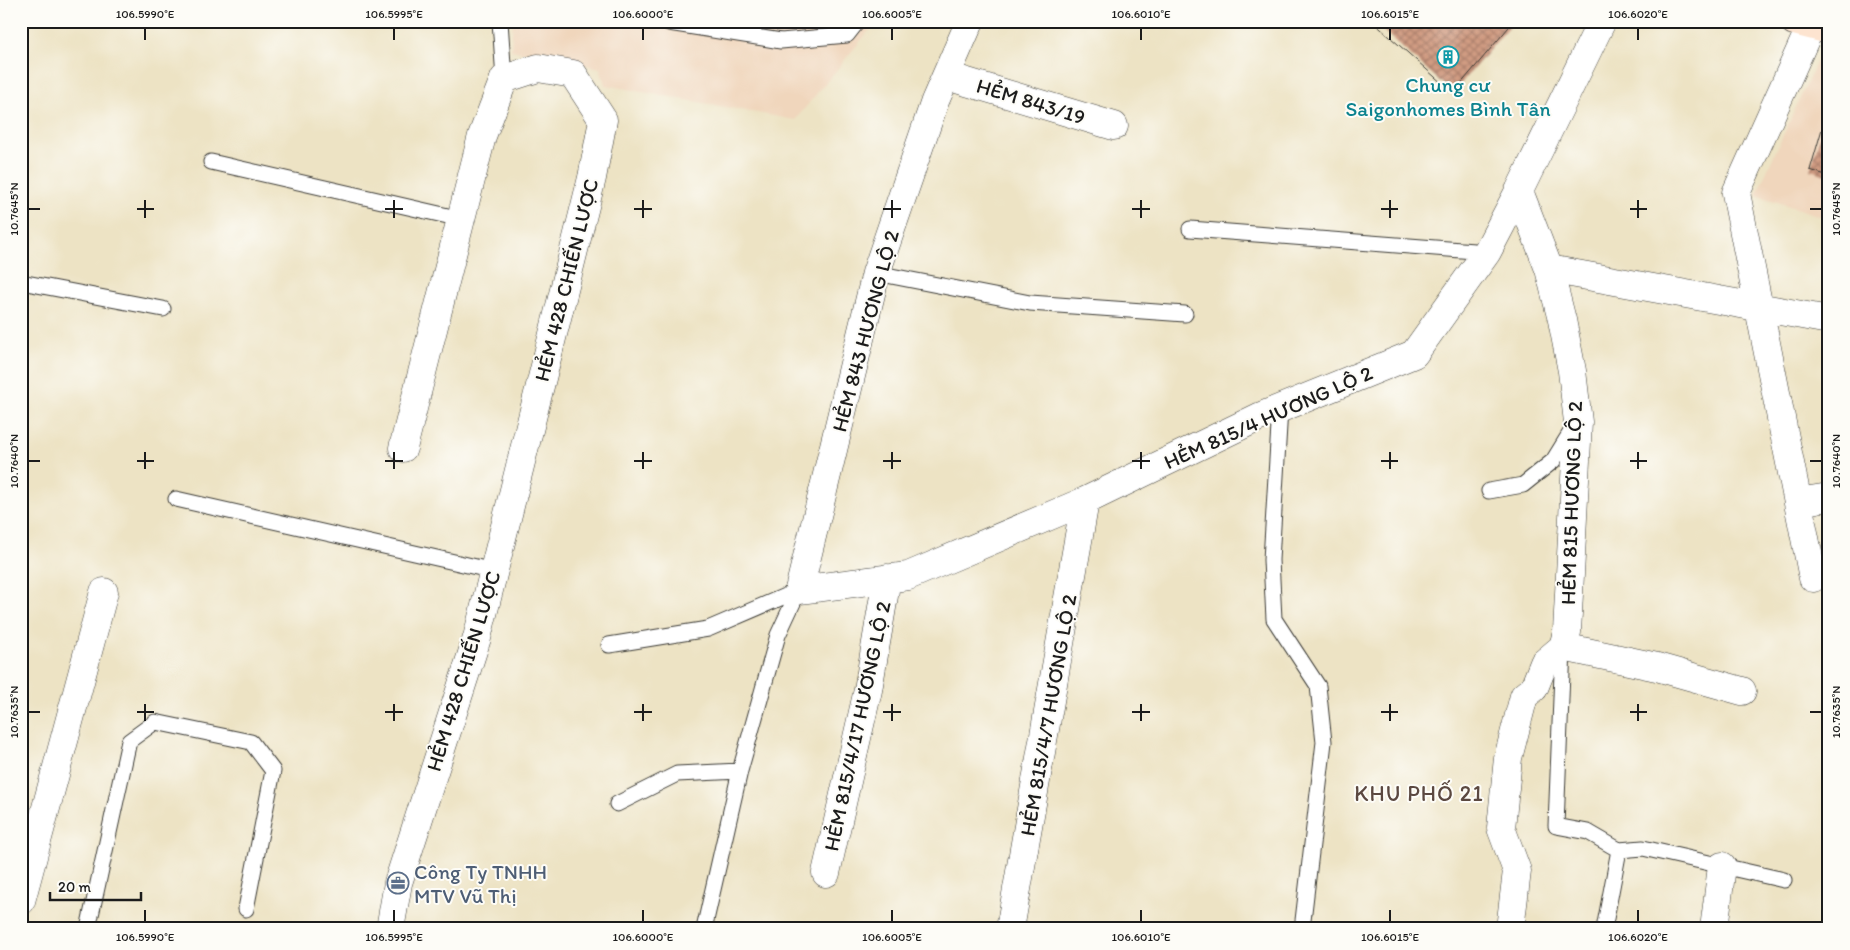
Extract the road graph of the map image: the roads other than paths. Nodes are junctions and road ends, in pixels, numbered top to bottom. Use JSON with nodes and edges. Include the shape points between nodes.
{"nodes":[{"id":1,"x":500,"y":21,"type":"edge"},
{"id":2,"x":668,"y":21,"type":"edge"},
{"id":3,"x":858,"y":21,"type":"edge"},
{"id":4,"x":970,"y":21,"type":"edge"},
{"id":5,"x":1602,"y":21,"type":"edge"},
{"id":6,"x":1811,"y":26,"type":"edge"},
{"id":7,"x":947,"y":76,"type":"junction"},
{"id":8,"x":504,"y":79,"type":"junction"},
{"id":9,"x":1114,"y":126,"type":"dead end"},
{"id":10,"x":211,"y":162,"type":"dead end"},
{"id":11,"x":1520,"y":191,"type":"junction"},
{"id":12,"x":461,"y":219,"type":"junction"},
{"id":13,"x":1190,"y":229,"type":"dead end"},
{"id":14,"x":1487,"y":252,"type":"junction"},
{"id":15,"x":1549,"y":269,"type":"junction"},
{"id":16,"x":876,"y":273,"type":"junction"},
{"id":17,"x":21,"y":282,"type":"edge"},
{"id":18,"x":1759,"y":308,"type":"junction"},
{"id":19,"x":163,"y":309,"type":"dead end"},
{"id":20,"x":1185,"y":314,"type":"dead end"},
{"id":21,"x":1829,"y":320,"type":"edge"},
{"id":22,"x":1280,"y":409,"type":"junction"},
{"id":23,"x":1578,"y":422,"type":"junction"},
{"id":24,"x":403,"y":448,"type":"dead end"},
{"id":25,"x":1489,"y":491,"type":"dead end"},
{"id":26,"x":1829,"y":496,"type":"edge"},
{"id":27,"x":176,"y":499,"type":"dead end"},
{"id":28,"x":1085,"y":501,"type":"junction"},
{"id":29,"x":1798,"y":502,"type":"junction"},
{"id":30,"x":494,"y":571,"type":"junction"},
{"id":31,"x":1821,"y":576,"type":"edge"},
{"id":32,"x":887,"y":578,"type":"junction"},
{"id":33,"x":799,"y":590,"type":"junction"},
{"id":34,"x":104,"y":592,"type":"dead end"},
{"id":35,"x":609,"y":645,"type":"dead end"},
{"id":36,"x":1563,"y":647,"type":"junction"},
{"id":37,"x":1742,"y":691,"type":"dead end"},
{"id":38,"x":740,"y":771,"type":"junction"},
{"id":39,"x":617,"y":804,"type":"dead end"},
{"id":40,"x":1619,"y":850,"type":"junction"},
{"id":41,"x":1722,"y":866,"type":"junction"},
{"id":42,"x":826,"y":873,"type":"dead end"},
{"id":43,"x":1784,"y":880,"type":"dead end"},
{"id":44,"x":21,"y":900,"type":"edge"},
{"id":45,"x":246,"y":909,"type":"dead end"},
{"id":46,"x":88,"y":929,"type":"edge"},
{"id":47,"x":390,"y":929,"type":"edge"},
{"id":48,"x":704,"y":929,"type":"edge"},
{"id":49,"x":1010,"y":929,"type":"edge"},
{"id":50,"x":1302,"y":929,"type":"edge"},
{"id":51,"x":1510,"y":929,"type":"edge"},
{"id":52,"x":1604,"y":929,"type":"edge"},
{"id":53,"x":1714,"y":929,"type":"edge"}],
"edges":[{"from":1,"to":8,"type":"lane"},
{"from":2,"to":3,"type":"lane","via":[[781,41],[847,35]]},
{"from":4,"to":7,"type":"street","name":"HẺM 843 HƯƠNG LỘ 2"},
{"from":5,"to":11,"type":"street"},
{"from":6,"to":18,"type":"street","via":[[1736,193]]},
{"from":7,"to":9,"type":"street","name":"HẺM 843/19"},
{"from":7,"to":16,"type":"street","name":"HẺM 843 HƯƠNG LỘ 2","via":[[935,101]]},
{"from":8,"to":12,"type":"street","via":[[482,136]]},
{"from":8,"to":30,"type":"street","name":"HẺM 428 CHIẾN LƯỢC","via":[[538,68],[573,74],[603,120],[592,178]]},
{"from":10,"to":12,"type":"lane"},
{"from":11,"to":14,"type":"street","name":"HẺM 815/4 HƯƠNG LỘ 2"},
{"from":11,"to":15,"type":"street","name":"HẺM 815 HƯƠNG LỘ 2"},
{"from":12,"to":24,"type":"street"},
{"from":13,"to":14,"type":"lane"},
{"from":14,"to":22,"type":"street","name":"HẺM 815/4 HƯƠNG LỘ 2","via":[[1414,354]]},
{"from":15,"to":18,"type":"street"},
{"from":15,"to":23,"type":"street","name":"HẺM 815 HƯƠNG LỘ 2","via":[[1566,337]]},
{"from":16,"to":20,"type":"lane","via":[[1030,303]]},
{"from":16,"to":33,"type":"street","name":"HẺM 843 HƯƠNG LỘ 2"},
{"from":17,"to":19,"type":"lane"},
{"from":18,"to":21,"type":"street"},
{"from":18,"to":29,"type":"street"},
{"from":22,"to":28,"type":"street","name":"HẺM 815/4 HƯƠNG LỘ 2"},
{"from":22,"to":50,"type":"lane","via":[[1271,560],[1274,619],[1318,686],[1324,742]]},
{"from":23,"to":25,"type":"lane","via":[[1553,461],[1524,485]]},
{"from":23,"to":36,"type":"street","name":"HẺM 815 HƯƠNG LỘ 2","via":[[1567,632]]},
{"from":26,"to":29,"type":"street"},
{"from":27,"to":30,"type":"lane"},
{"from":28,"to":32,"type":"street","name":"HẺM 815/4 HƯƠNG LỘ 2","via":[[908,576]]},
{"from":28,"to":49,"type":"street","name":"HẺM 815/4/7 HƯƠNG LỘ 2"},
{"from":29,"to":31,"type":"street"},
{"from":30,"to":47,"type":"street","name":"HẺM 428 CHIẾN LƯỢC","via":[[477,638],[398,883]]},
{"from":32,"to":33,"type":"street","name":"HẺM 815/4 HƯƠNG LỘ 2"},
{"from":32,"to":42,"type":"street","name":"HẺM 815/4/17 HƯƠNG LỘ 2","via":[[868,690]]},
{"from":33,"to":35,"type":"lane","via":[[708,629]]},
{"from":33,"to":38,"type":"lane","via":[[778,635]]},
{"from":34,"to":44,"type":"street"},
{"from":36,"to":37,"type":"street","via":[[1657,667]]},
{"from":36,"to":40,"type":"lane","via":[[1556,826],[1588,832]]},
{"from":36,"to":51,"type":"street","via":[[1544,663],[1534,688],[1524,696],[1508,758],[1501,828],[1517,871]]},
{"from":38,"to":39,"type":"lane","via":[[677,774]]},
{"from":38,"to":48,"type":"lane"},
{"from":40,"to":41,"type":"lane","via":[[1643,848]]},
{"from":40,"to":52,"type":"lane"},
{"from":41,"to":43,"type":"lane"},
{"from":41,"to":53,"type":"street"},
{"from":45,"to":46,"type":"lane","via":[[273,771],[251,742],[155,722],[129,741]]}]}
